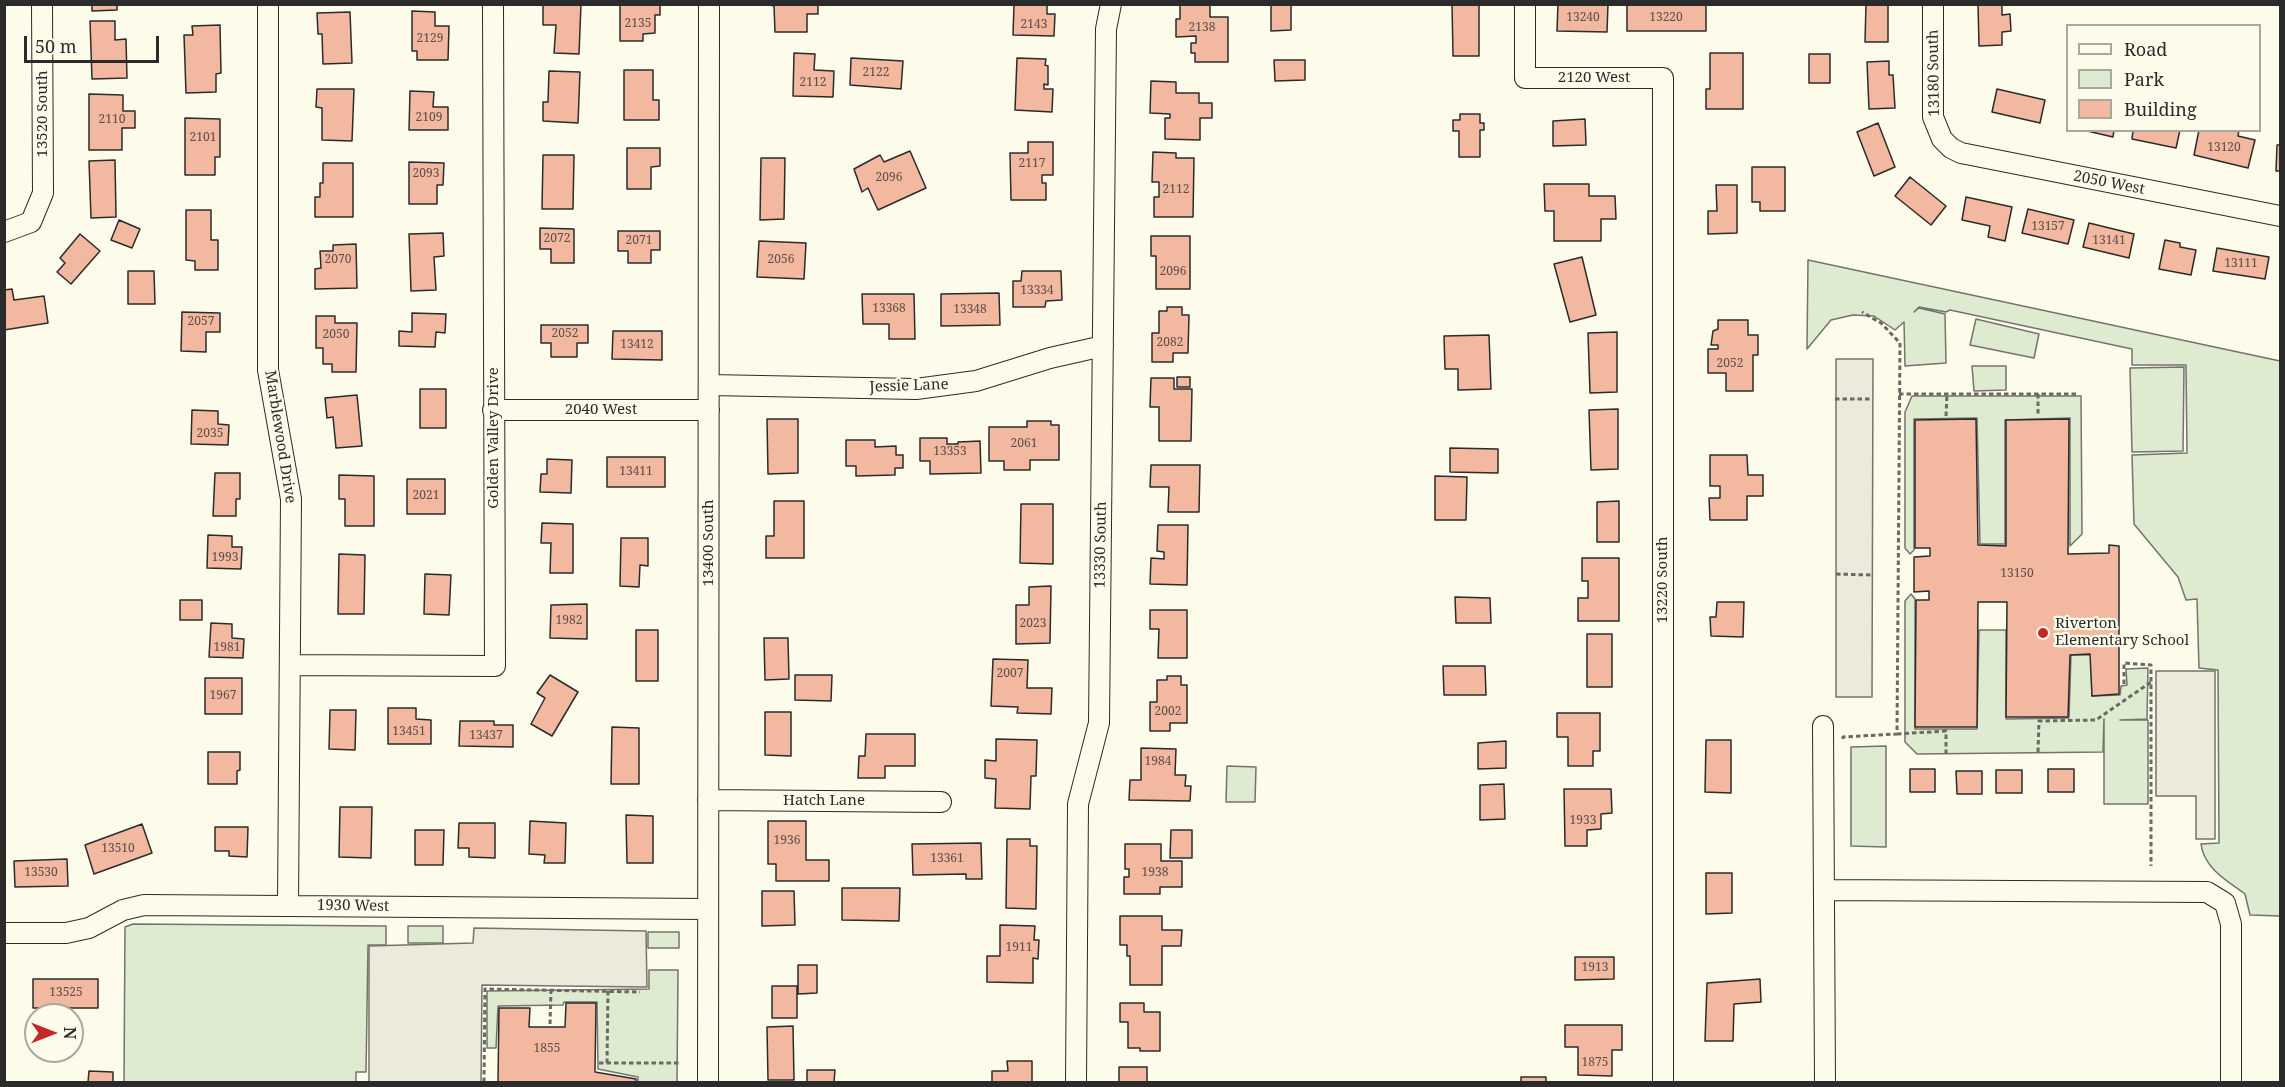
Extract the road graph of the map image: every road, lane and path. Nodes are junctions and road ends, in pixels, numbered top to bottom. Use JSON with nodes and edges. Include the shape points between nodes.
{"nodes":[{"id":1,"x":42,"y":4,"type":"edge"},
{"id":2,"x":268,"y":4,"type":"edge"},
{"id":3,"x":493,"y":4,"type":"edge"},
{"id":4,"x":709,"y":4,"type":"edge"},
{"id":5,"x":1111,"y":4,"type":"edge"},
{"id":6,"x":1526,"y":4,"type":"edge"},
{"id":7,"x":1933,"y":4,"type":"edge"},
{"id":8,"x":1663,"y":78,"type":"joint"},
{"id":9,"x":1942,"y":139,"type":"joint"},
{"id":10,"x":2280,"y":216,"type":"edge"},
{"id":11,"x":4,"y":232,"type":"edge"},
{"id":12,"x":1862,"y":312,"type":"dead end"},
{"id":13,"x":1103,"y":346,"type":"junction"},
{"id":14,"x":710,"y":385,"type":"junction"},
{"id":15,"x":1899,"y":394,"type":"junction"},
{"id":16,"x":1947,"y":394,"type":"junction"},
{"id":17,"x":2038,"y":394,"type":"junction"},
{"id":18,"x":2079,"y":394,"type":"dead end"},
{"id":19,"x":1834,"y":399,"type":"dead end"},
{"id":20,"x":1871,"y":399,"type":"dead end"},
{"id":21,"x":493,"y":410,"type":"junction"},
{"id":22,"x":709,"y":410,"type":"junction"},
{"id":23,"x":2038,"y":415,"type":"dead end"},
{"id":24,"x":1946,"y":416,"type":"dead end"},
{"id":25,"x":1836,"y":574,"type":"dead end"},
{"id":26,"x":1871,"y":575,"type":"dead end"},
{"id":27,"x":290,"y":665,"type":"junction"},
{"id":28,"x":2151,"y":682,"type":"junction"},
{"id":29,"x":2124,"y":684,"type":"dead end"},
{"id":30,"x":1824,"y":726,"type":"dead end"},
{"id":31,"x":1897,"y":734,"type":"junction"},
{"id":32,"x":1843,"y":749,"type":"dead end"},
{"id":33,"x":2038,"y":752,"type":"dead end"},
{"id":34,"x":1946,"y":753,"type":"dead end"},
{"id":35,"x":708,"y":800,"type":"junction"},
{"id":36,"x":941,"y":802,"type":"dead end"},
{"id":37,"x":2151,"y":866,"type":"dead end"},
{"id":38,"x":1824,"y":890,"type":"junction"},
{"id":39,"x":288,"y":905,"type":"junction"},
{"id":40,"x":708,"y":909,"type":"junction"},
{"id":41,"x":4,"y":933,"type":"edge"},
{"id":42,"x":551,"y":990,"type":"junction"},
{"id":43,"x":608,"y":991,"type":"junction"},
{"id":44,"x":640,"y":992,"type":"dead end"},
{"id":45,"x":550,"y":1024,"type":"dead end"},
{"id":46,"x":599,"y":1063,"type":"dead end"},
{"id":47,"x":607,"y":1063,"type":"junction"},
{"id":48,"x":680,"y":1063,"type":"dead end"},
{"id":49,"x":484,"y":1083,"type":"edge"},
{"id":50,"x":708,"y":1083,"type":"edge"},
{"id":51,"x":1076,"y":1083,"type":"edge"},
{"id":52,"x":1663,"y":1083,"type":"edge"},
{"id":53,"x":1825,"y":1083,"type":"edge"},
{"id":54,"x":2230,"y":1083,"type":"edge"}],
"edges":[{"from":1,"to":11,"type":"street","name":"13520 South","via":[[43,193],[31,222]]},
{"from":2,"to":27,"type":"street","name":"Marblewood Drive","via":[[268,370],[291,499]]},
{"from":3,"to":21,"type":"street","name":"Golden Valley Drive"},
{"from":4,"to":14,"type":"street","name":"13400 South"},
{"from":5,"to":13,"type":"street","name":"13330 South","via":[[1106,29]]},
{"from":6,"to":8,"type":"street","name":"2120 West","via":[[1525,78]]},
{"from":7,"to":9,"type":"street","name":"13180 South","via":[[1933,117]]},
{"from":8,"to":52,"type":"street","name":"13220 South"},
{"from":9,"to":10,"type":"street","name":"2050 West","via":[[1961,153]]},
{"from":12,"to":15,"type":"path","via":[[1881,323],[1900,343]]},
{"from":13,"to":14,"type":"street","name":"Jessie Lane","via":[[976,381],[916,388]]},
{"from":13,"to":51,"type":"street","name":"13330 South","via":[[1100,723],[1078,804]]},
{"from":14,"to":22,"type":"street","name":"13400 South"},
{"from":15,"to":16,"type":"path"},
{"from":15,"to":31,"type":"path"},
{"from":16,"to":17,"type":"path"},
{"from":16,"to":24,"type":"path"},
{"from":17,"to":18,"type":"path"},
{"from":17,"to":23,"type":"path"},
{"from":19,"to":20,"type":"path"},
{"from":21,"to":22,"type":"street","name":"2040 West"},
{"from":21,"to":27,"type":"street","name":"Golden Valley Drive","via":[[495,666]]},
{"from":22,"to":35,"type":"street","name":"13400 South"},
{"from":25,"to":26,"type":"path"},
{"from":27,"to":39,"type":"street","name":"Marblewood Drive"},
{"from":28,"to":29,"type":"path","via":[[2151,665],[2124,663]]},
{"from":28,"to":33,"type":"path","via":[[2096,720],[2039,721]]},
{"from":28,"to":37,"type":"path"},
{"from":30,"to":38,"type":"street"},
{"from":31,"to":32,"type":"path","via":[[1843,737]]},
{"from":31,"to":34,"type":"path","via":[[1946,731]]},
{"from":35,"to":36,"type":"street","name":"Hatch Lane"},
{"from":35,"to":40,"type":"street","name":"13400 South"},
{"from":38,"to":53,"type":"street"},
{"from":38,"to":54,"type":"street","via":[[2207,892],[2225,903],[2230,924]]},
{"from":39,"to":40,"type":"street","name":"1930 West"},
{"from":39,"to":41,"type":"street","name":"1930 West","via":[[144,905],[123,910],[90,928],[66,933]]},
{"from":40,"to":50,"type":"street","name":"13400 South"},
{"from":42,"to":43,"type":"path"},
{"from":42,"to":45,"type":"path"},
{"from":42,"to":49,"type":"path","via":[[485,989]]},
{"from":43,"to":44,"type":"path"},
{"from":43,"to":47,"type":"path"},
{"from":46,"to":47,"type":"path"},
{"from":47,"to":48,"type":"path"}]}
